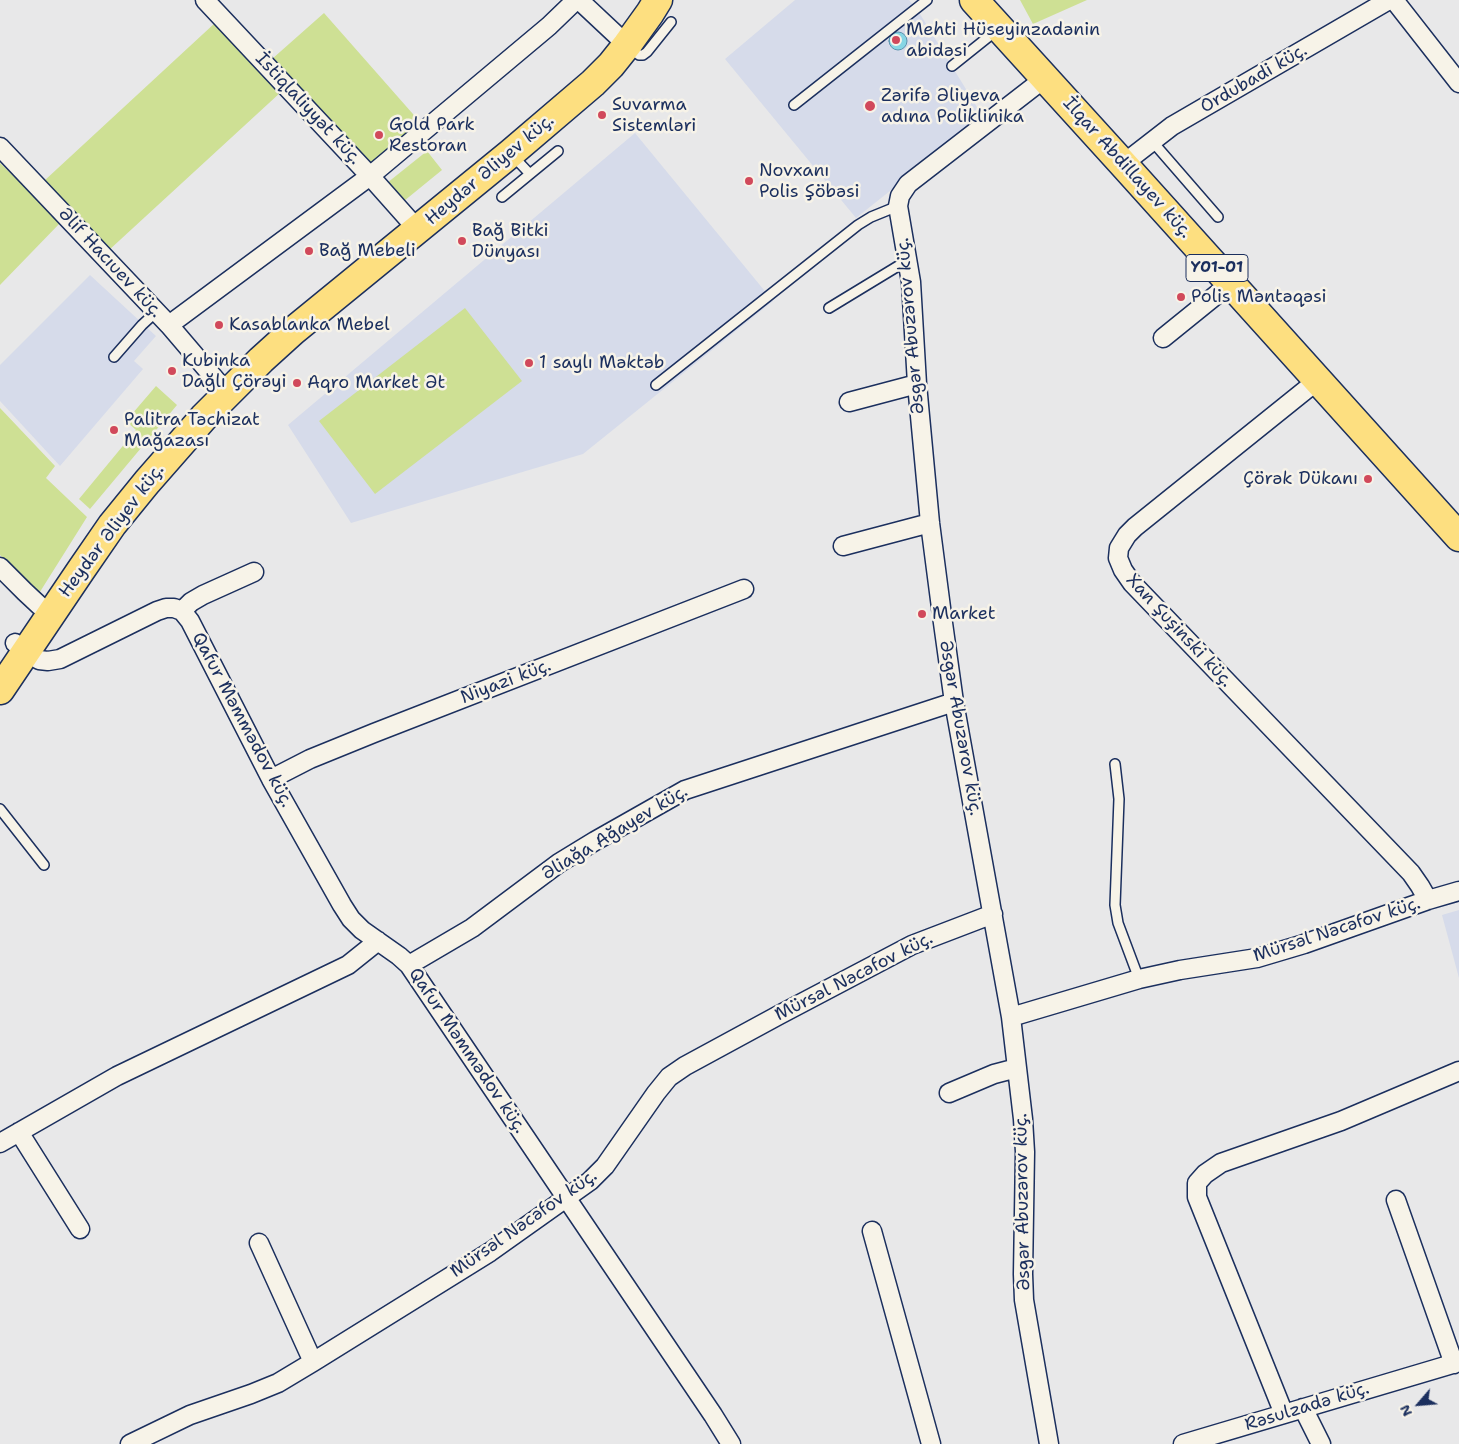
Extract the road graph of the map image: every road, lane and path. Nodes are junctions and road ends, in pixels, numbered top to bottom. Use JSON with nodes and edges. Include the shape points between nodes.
{"nodes":[{"id":1,"x":205,"y":0,"type":"edge"},
{"id":2,"x":578,"y":0,"type":"edge"},
{"id":3,"x":641,"y":0,"type":"edge"},
{"id":4,"x":928,"y":0,"type":"edge"},
{"id":5,"x":1389,"y":0,"type":"edge"},
{"id":6,"x":1394,"y":0,"type":"edge"},
{"id":7,"x":980,"y":3,"type":"edge"},
{"id":8,"x":664,"y":11,"type":"edge"},
{"id":9,"x":1000,"y":28,"type":"junction"},
{"id":10,"x":622,"y":40,"type":"junction"},
{"id":11,"x":952,"y":66,"type":"dead end"},
{"id":12,"x":1045,"y":78,"type":"junction"},
{"id":13,"x":1459,"y":83,"type":"edge"},
{"id":14,"x":794,"y":105,"type":"dead end"},
{"id":15,"x":1152,"y":141,"type":"junction"},
{"id":16,"x":0,"y":147,"type":"edge"},
{"id":17,"x":558,"y":151,"type":"dead end"},
{"id":18,"x":511,"y":153,"type":"junction"},
{"id":19,"x":1124,"y":164,"type":"junction"},
{"id":20,"x":530,"y":174,"type":"junction"},
{"id":21,"x":370,"y":176,"type":"junction"},
{"id":22,"x":502,"y":197,"type":"dead end"},
{"id":23,"x":898,"y":206,"type":"junction"},
{"id":24,"x":1218,"y":217,"type":"dead end"},
{"id":25,"x":414,"y":225,"type":"junction"},
{"id":26,"x":908,"y":260,"type":"junction"},
{"id":27,"x":1231,"y":283,"type":"junction"},
{"id":28,"x":829,"y":308,"type":"dead end"},
{"id":29,"x":156,"y":312,"type":"junction"},
{"id":30,"x":169,"y":325,"type":"junction"},
{"id":31,"x":1163,"y":338,"type":"dead end"},
{"id":32,"x":114,"y":357,"type":"dead end"},
{"id":33,"x":1318,"y":380,"type":"junction"},
{"id":34,"x":917,"y":384,"type":"junction"},
{"id":35,"x":656,"y":385,"type":"dead end"},
{"id":36,"x":222,"y":388,"type":"junction"},
{"id":37,"x":848,"y":402,"type":"dead end"},
{"id":38,"x":930,"y":523,"type":"junction"},
{"id":39,"x":1459,"y":537,"type":"edge"},
{"id":40,"x":843,"y":546,"type":"dead end"},
{"id":41,"x":0,"y":567,"type":"edge"},
{"id":42,"x":254,"y":572,"type":"dead end"},
{"id":43,"x":744,"y":589,"type":"dead end"},
{"id":44,"x":40,"y":606,"type":"junction"},
{"id":45,"x":182,"y":611,"type":"junction"},
{"id":46,"x":21,"y":647,"type":"junction"},
{"id":47,"x":0,"y":665,"type":"edge"},
{"id":48,"x":0,"y":690,"type":"edge"},
{"id":49,"x":954,"y":702,"type":"junction"},
{"id":50,"x":1115,"y":764,"type":"dead end"},
{"id":51,"x":271,"y":779,"type":"junction"},
{"id":52,"x":0,"y":809,"type":"edge"},
{"id":53,"x":44,"y":865,"type":"dead end"},
{"id":54,"x":1459,"y":891,"type":"edge"},
{"id":55,"x":1428,"y":900,"type":"junction"},
{"id":56,"x":993,"y":914,"type":"junction"},
{"id":57,"x":378,"y":941,"type":"junction"},
{"id":58,"x":409,"y":965,"type":"junction"},
{"id":59,"x":1139,"y":979,"type":"junction"},
{"id":60,"x":1011,"y":1018,"type":"junction"},
{"id":61,"x":1017,"y":1068,"type":"junction"},
{"id":62,"x":1459,"y":1071,"type":"edge"},
{"id":63,"x":949,"y":1093,"type":"dead end"},
{"id":64,"x":19,"y":1132,"type":"junction"},
{"id":65,"x":0,"y":1143,"type":"edge"},
{"id":66,"x":566,"y":1198,"type":"junction"},
{"id":67,"x":1396,"y":1200,"type":"dead end"},
{"id":68,"x":80,"y":1229,"type":"dead end"},
{"id":69,"x":872,"y":1231,"type":"dead end"},
{"id":70,"x":259,"y":1243,"type":"dead end"},
{"id":71,"x":313,"y":1362,"type":"junction"},
{"id":72,"x":1457,"y":1363,"type":"edge"},
{"id":73,"x":1302,"y":1408,"type":"junction"},
{"id":74,"x":1284,"y":1414,"type":"junction"},
{"id":75,"x":130,"y":1444,"type":"edge"},
{"id":76,"x":731,"y":1444,"type":"edge"},
{"id":77,"x":931,"y":1444,"type":"edge"},
{"id":78,"x":1049,"y":1444,"type":"edge"},
{"id":79,"x":1183,"y":1444,"type":"edge"},
{"id":80,"x":1321,"y":1444,"type":"edge"}],
"edges":[{"from":1,"to":21,"type":"street","name":"İstiqlaliyyət küç."},
{"from":2,"to":10,"type":"street"},
{"from":2,"to":21,"type":"street"},
{"from":3,"to":10,"type":"main road","name":"Heydər Əliyev küç."},
{"from":4,"to":14,"type":"lane"},
{"from":5,"to":15,"type":"street","name":"Ordubadi küç.","via":[[1172,126]]},
{"from":6,"to":13,"type":"street"},
{"from":7,"to":9,"type":"main road","name":"İlqar Abdillayev küç.","number":"Y01-01"},
{"from":8,"to":10,"type":"main road","name":"Heydər Əliyev küç.","via":[[650,14]]},
{"from":9,"to":11,"type":"lane"},
{"from":9,"to":12,"type":"main road","name":"İlqar Abdillayev küç.","number":"Y01-01"},
{"from":10,"to":18,"type":"main road","name":"Heydər Əliyev küç.","via":[[611,65]]},
{"from":10,"to":25,"type":"main road","name":"Heydər Əliyev küç.","via":[[601,55],[563,93]]},
{"from":12,"to":19,"type":"main road","name":"İlqar Abdillayev küç.","number":"Y01-01"},
{"from":12,"to":23,"type":"street","via":[[908,184]]},
{"from":15,"to":19,"type":"street","name":"Ordubadi küç."},
{"from":15,"to":24,"type":"lane"},
{"from":16,"to":29,"type":"street","name":"Əlif Hacıuev küç."},
{"from":17,"to":20,"type":"lane"},
{"from":18,"to":20,"type":"lane"},
{"from":18,"to":25,"type":"main road","name":"Heydər Əliyev küç."},
{"from":19,"to":27,"type":"main road","name":"İlqar Abdillayev küç.","number":"Y01-01"},
{"from":20,"to":22,"type":"lane"},
{"from":21,"to":25,"type":"street","name":"İstiqlaliyyət küç."},
{"from":21,"to":30,"type":"street"},
{"from":23,"to":26,"type":"street","name":"Əsgər Abuzərov küç."},
{"from":23,"to":35,"type":"lane","via":[[858,224]]},
{"from":25,"to":36,"type":"main road","name":"Heydər Əliyev küç.","via":[[294,332]]},
{"from":26,"to":28,"type":"lane"},
{"from":26,"to":34,"type":"street","name":"Əsgər Abuzərov küç."},
{"from":27,"to":31,"type":"street"},
{"from":27,"to":33,"type":"main road","name":"İlqar Abdillayev küç.","number":"Y01-01"},
{"from":29,"to":30,"type":"street","name":"Əlif Hacıuev küç."},
{"from":29,"to":32,"type":"lane"},
{"from":30,"to":36,"type":"street","name":"Əlif Hacıuev küç."},
{"from":33,"to":39,"type":"main road","name":"İlqar Abdillayev küç.","number":"Y01-01"},
{"from":33,"to":55,"type":"street","name":"Xan Şuşinski küç.","via":[[1135,527],[1119,548],[1118,558],[1132,583],[1411,873]]},
{"from":34,"to":37,"type":"street"},
{"from":34,"to":38,"type":"street","name":"Əsgər Abuzərov küç."},
{"from":36,"to":44,"type":"main road","name":"Heydər Əliyev küç.","via":[[193,407],[136,473]]},
{"from":36,"to":46,"type":"main road","name":"Heydər Əliyev küç."},
{"from":38,"to":40,"type":"street"},
{"from":38,"to":49,"type":"street","name":"Əsgər Abuzərov küç."},
{"from":41,"to":44,"type":"street"},
{"from":42,"to":45,"type":"street","via":[[203,595]]},
{"from":43,"to":51,"type":"street","name":"Niyazi küç.","via":[[310,759]]},
{"from":44,"to":46,"type":"main road","name":"Heydər Əliyev küç."},
{"from":45,"to":46,"type":"street","via":[[166,608],[157,611],[60,659],[39,660]]},
{"from":45,"to":51,"type":"street","name":"Qafur Məmmədov küç."},
{"from":46,"to":47,"type":"main road","name":"Heydər Əliyev küç."},
{"from":46,"to":48,"type":"main road","name":"Heydər Əliyev küç."},
{"from":49,"to":56,"type":"street","name":"Əsgər Abuzərov küç."},
{"from":49,"to":58,"type":"street","name":"Əliağa Ağayev küç.","via":[[685,790],[559,863],[472,928]]},
{"from":50,"to":59,"type":"lane","via":[[1119,799],[1115,905],[1118,923]]},
{"from":51,"to":57,"type":"street","name":"Qafur Məmmədov küç.","via":[[351,919]]},
{"from":52,"to":53,"type":"lane"},
{"from":54,"to":55,"type":"street","name":"Mürsəl Nəcəfov küç."},
{"from":55,"to":59,"type":"street","name":"Mürsəl Nəcəfov küç.","via":[[1257,958]]},
{"from":56,"to":60,"type":"street","name":"Əsgər Abuzərov küç."},
{"from":56,"to":66,"type":"street","name":"Mürsəl Nəcəfov küç.","via":[[912,945],[685,1066],[656,1093],[605,1166]]},
{"from":57,"to":58,"type":"street","name":"Qafur Məmmədov küç."},
{"from":57,"to":64,"type":"street","via":[[348,965],[117,1076]]},
{"from":58,"to":66,"type":"street","name":"Qafur Məmmədov küç."},
{"from":59,"to":60,"type":"street","name":"Mürsəl Nəcəfov küç."},
{"from":60,"to":61,"type":"street","name":"Əsgər Abuzərov küç."},
{"from":61,"to":63,"type":"street"},
{"from":61,"to":78,"type":"street","name":"Əsgər Abuzərov küç.","via":[[1025,1152],[1024,1300]]},
{"from":62,"to":74,"type":"street","via":[[1341,1121],[1222,1163],[1197,1183],[1197,1197]]},
{"from":64,"to":65,"type":"street"},
{"from":64,"to":68,"type":"street"},
{"from":66,"to":71,"type":"street","name":"Mürsəl Nəcəfov küç.","via":[[490,1252]]},
{"from":66,"to":76,"type":"street","name":"Qafur Məmmədov küç."},
{"from":67,"to":72,"type":"street"},
{"from":69,"to":77,"type":"street"},
{"from":70,"to":71,"type":"street"},
{"from":71,"to":75,"type":"street","name":"Mürsəl Nəcəfov küç.","via":[[278,1382],[190,1415]]},
{"from":72,"to":73,"type":"street","name":"Rəsulzadə küç."},
{"from":73,"to":74,"type":"street","name":"Rəsulzadə küç."},
{"from":73,"to":80,"type":"street"},
{"from":74,"to":79,"type":"street","name":"Rəsulzadə küç."}]}
